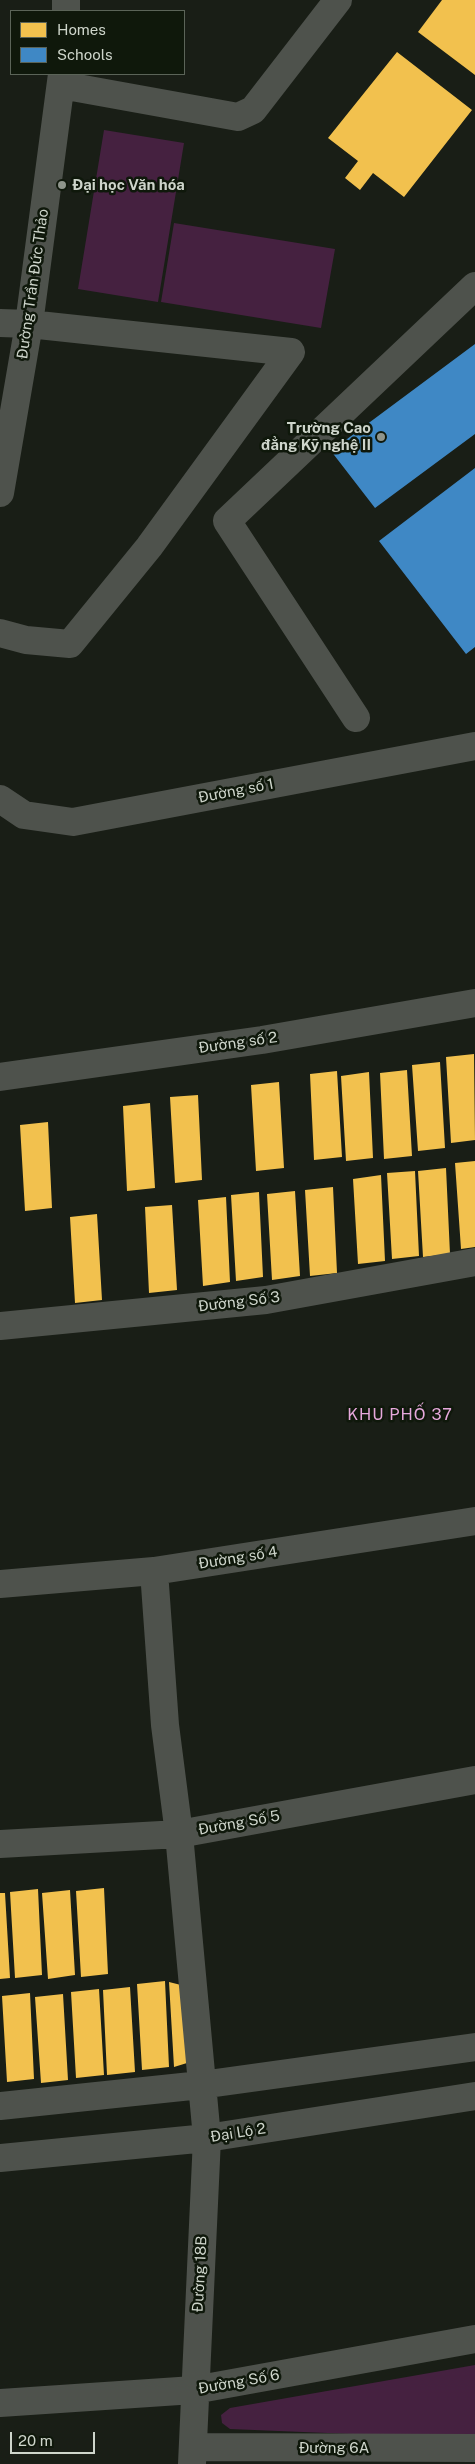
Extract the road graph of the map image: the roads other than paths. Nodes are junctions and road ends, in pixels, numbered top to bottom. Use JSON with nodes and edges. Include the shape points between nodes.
{"nodes":[{"id":1,"x":338,"y":0,"type":"edge"},
{"id":2,"x":61,"y":80,"type":"edge"},
{"id":3,"x":473,"y":292,"type":"edge"},
{"id":4,"x":0,"y":323,"type":"edge"},
{"id":5,"x":29,"y":324,"type":"junction"},
{"id":6,"x":0,"y":494,"type":"edge"},
{"id":7,"x":0,"y":633,"type":"edge"},
{"id":8,"x":356,"y":718,"type":"dead end"},
{"id":9,"x":475,"y":746,"type":"edge"},
{"id":10,"x":0,"y":799,"type":"edge"},
{"id":11,"x":475,"y":1003,"type":"edge"},
{"id":12,"x":0,"y":1077,"type":"edge"},
{"id":13,"x":475,"y":1262,"type":"edge"},
{"id":14,"x":0,"y":1326,"type":"edge"},
{"id":15,"x":475,"y":1521,"type":"edge"},
{"id":16,"x":154,"y":1571,"type":"junction"},
{"id":17,"x":0,"y":1584,"type":"edge"},
{"id":18,"x":475,"y":1780,"type":"edge"},
{"id":19,"x":179,"y":1834,"type":"junction"},
{"id":20,"x":0,"y":1844,"type":"edge"},
{"id":21,"x":475,"y":2047,"type":"edge"},
{"id":22,"x":201,"y":2085,"type":"junction"},
{"id":23,"x":475,"y":2096,"type":"edge"},
{"id":24,"x":0,"y":2106,"type":"edge"},
{"id":25,"x":207,"y":2138,"type":"junction"},
{"id":26,"x":0,"y":2158,"type":"edge"},
{"id":27,"x":475,"y":2339,"type":"edge"},
{"id":28,"x":194,"y":2390,"type":"junction"},
{"id":29,"x":0,"y":2403,"type":"edge"},
{"id":30,"x":475,"y":2448,"type":"edge"},
{"id":31,"x":192,"y":2456,"type":"edge"}],
"edges":[{"from":1,"to":2,"type":"street","via":[[253,110],[238,117]]},
{"from":2,"to":5,"type":"street","name":"Đường Trần Đức Thảo"},
{"from":3,"to":8,"type":"street","via":[[227,520]]},
{"from":4,"to":5,"type":"street"},
{"from":5,"to":6,"type":"street","name":"Đường Trần Đức Thảo"},
{"from":5,"to":7,"type":"street","via":[[291,352],[149,547],[70,644],[26,640]]},
{"from":9,"to":10,"type":"street","name":"Đường số 1","via":[[73,822],[24,815]]},
{"from":11,"to":12,"type":"street","name":"Đường số 2","via":[[262,1040]]},
{"from":13,"to":14,"type":"street","name":"Đường Số 3","via":[[266,1300]]},
{"from":15,"to":16,"type":"street","name":"Đường số 4"},
{"from":16,"to":17,"type":"street","name":"Đường số 4"},
{"from":16,"to":19,"type":"street","name":"Đường 18B","via":[[165,1725]]},
{"from":18,"to":19,"type":"street","name":"Đường Số 5"},
{"from":19,"to":20,"type":"street","name":"Đường Số 5"},
{"from":19,"to":22,"type":"street","name":"Đường 18B"},
{"from":21,"to":22,"type":"street"},
{"from":22,"to":24,"type":"street"},
{"from":22,"to":25,"type":"street","name":"Đường 18B"},
{"from":23,"to":25,"type":"street","name":"Đại Lộ 2"},
{"from":25,"to":26,"type":"street","name":"Đại Lộ 2"},
{"from":25,"to":28,"type":"street","name":"Đường 18B"},
{"from":27,"to":28,"type":"street","name":"Đường Số 6"},
{"from":28,"to":29,"type":"street","name":"Đường Số 6"},
{"from":28,"to":31,"type":"street","name":"Đường 18B"},
{"from":30,"to":31,"type":"street","name":"Đường 6A"}]}
